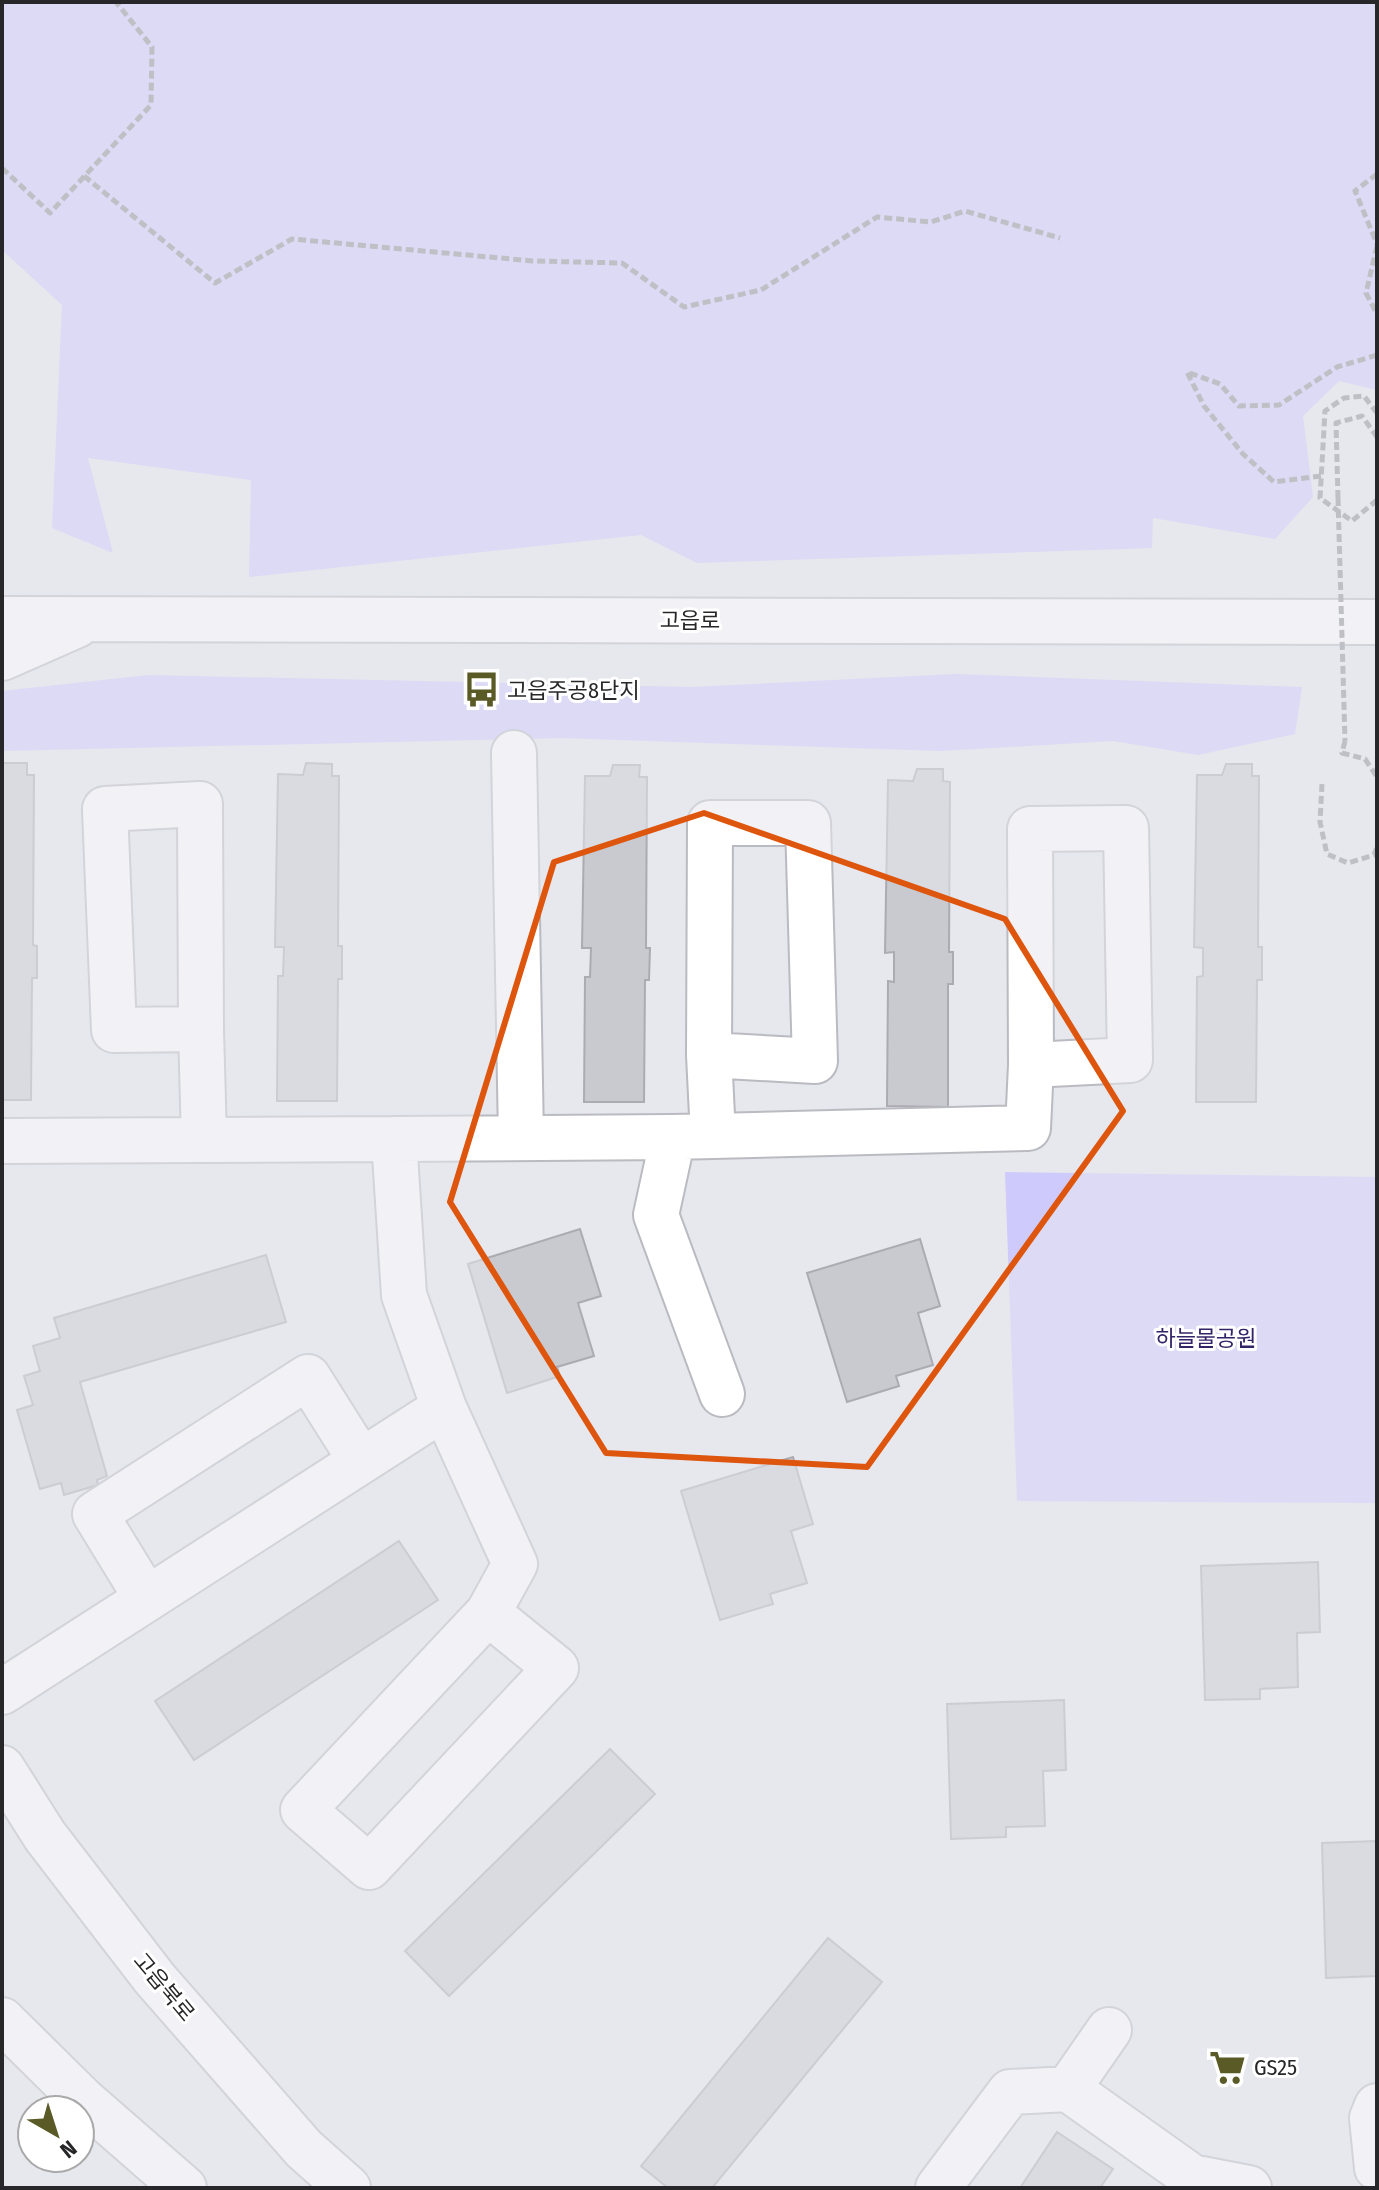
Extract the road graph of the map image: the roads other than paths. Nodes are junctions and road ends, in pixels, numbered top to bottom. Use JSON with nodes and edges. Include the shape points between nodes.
{"nodes":[{"id":1,"x":2,"y":595,"type":"edge"},
{"id":2,"x":2,"y":619,"type":"edge"},
{"id":3,"x":90,"y":619,"type":"junction"},
{"id":4,"x":1377,"y":622,"type":"edge"},
{"id":5,"x":2,"y":658,"type":"edge"},
{"id":6,"x":514,"y":753,"type":"dead end"},
{"id":7,"x":201,"y":1029,"type":"junction"},
{"id":8,"x":709,"y":1055,"type":"junction"},
{"id":9,"x":1031,"y":1065,"type":"junction"},
{"id":10,"x":693,"y":1136,"type":"junction"},
{"id":11,"x":521,"y":1137,"type":"junction"},
{"id":12,"x":394,"y":1139,"type":"junction"},
{"id":13,"x":204,"y":1140,"type":"junction"},
{"id":14,"x":2,"y":1141,"type":"edge"},
{"id":15,"x":722,"y":1394,"type":"dead end"},
{"id":16,"x":444,"y":1408,"type":"junction"},
{"id":17,"x":361,"y":1461,"type":"junction"},
{"id":18,"x":147,"y":1599,"type":"junction"},
{"id":19,"x":488,"y":1613,"type":"junction"},
{"id":20,"x":2,"y":1692,"type":"edge"},
{"id":21,"x":2,"y":1768,"type":"edge"},
{"id":22,"x":2,"y":2020,"type":"edge"},
{"id":23,"x":1109,"y":2030,"type":"dead end"},
{"id":24,"x":1068,"y":2089,"type":"junction"},
{"id":25,"x":1377,"y":2106,"type":"edge"},
{"id":26,"x":1377,"y":2168,"type":"edge"},
{"id":27,"x":184,"y":2188,"type":"edge"},
{"id":28,"x":348,"y":2188,"type":"edge"},
{"id":29,"x":938,"y":2188,"type":"edge"},
{"id":30,"x":1249,"y":2188,"type":"edge"}],
"edges":[{"from":1,"to":3,"type":"street"},
{"from":2,"to":3,"type":"street","name":"고읍로"},
{"from":3,"to":4,"type":"street","name":"고읍로"},
{"from":3,"to":5,"type":"street"},
{"from":6,"to":11,"type":"street"},
{"from":7,"to":7,"type":"street","via":[[200,804],[105,809],[114,1030]]},
{"from":7,"to":13,"type":"street"},
{"from":8,"to":8,"type":"street","via":[[710,823],[808,823],[815,1061]]},
{"from":8,"to":10,"type":"street"},
{"from":9,"to":9,"type":"street","via":[[1030,829],[1126,828],[1130,1060]]},
{"from":9,"to":10,"type":"street","via":[[1028,1128]]},
{"from":10,"to":11,"type":"street"},
{"from":10,"to":15,"type":"street","via":[[656,1215]]},
{"from":11,"to":12,"type":"street"},
{"from":12,"to":13,"type":"street"},
{"from":12,"to":16,"type":"street","via":[[404,1295]]},
{"from":13,"to":14,"type":"street"},
{"from":16,"to":17,"type":"street"},
{"from":16,"to":19,"type":"street","via":[[515,1564]]},
{"from":17,"to":18,"type":"street"},
{"from":17,"to":18,"type":"street","via":[[308,1377],[95,1514]]},
{"from":18,"to":20,"type":"street"},
{"from":19,"to":19,"type":"street","via":[[303,1810],[369,1867],[556,1668]]},
{"from":21,"to":28,"type":"street","name":"고읍북로","via":[[45,1836],[155,1979],[304,2149]]},
{"from":22,"to":27,"type":"street"},
{"from":23,"to":24,"type":"street"},
{"from":24,"to":29,"type":"street","via":[[1010,2092]]},
{"from":24,"to":30,"type":"street","via":[[1192,2177]]},
{"from":25,"to":26,"type":"street","via":[[1372,2118]]}]}
